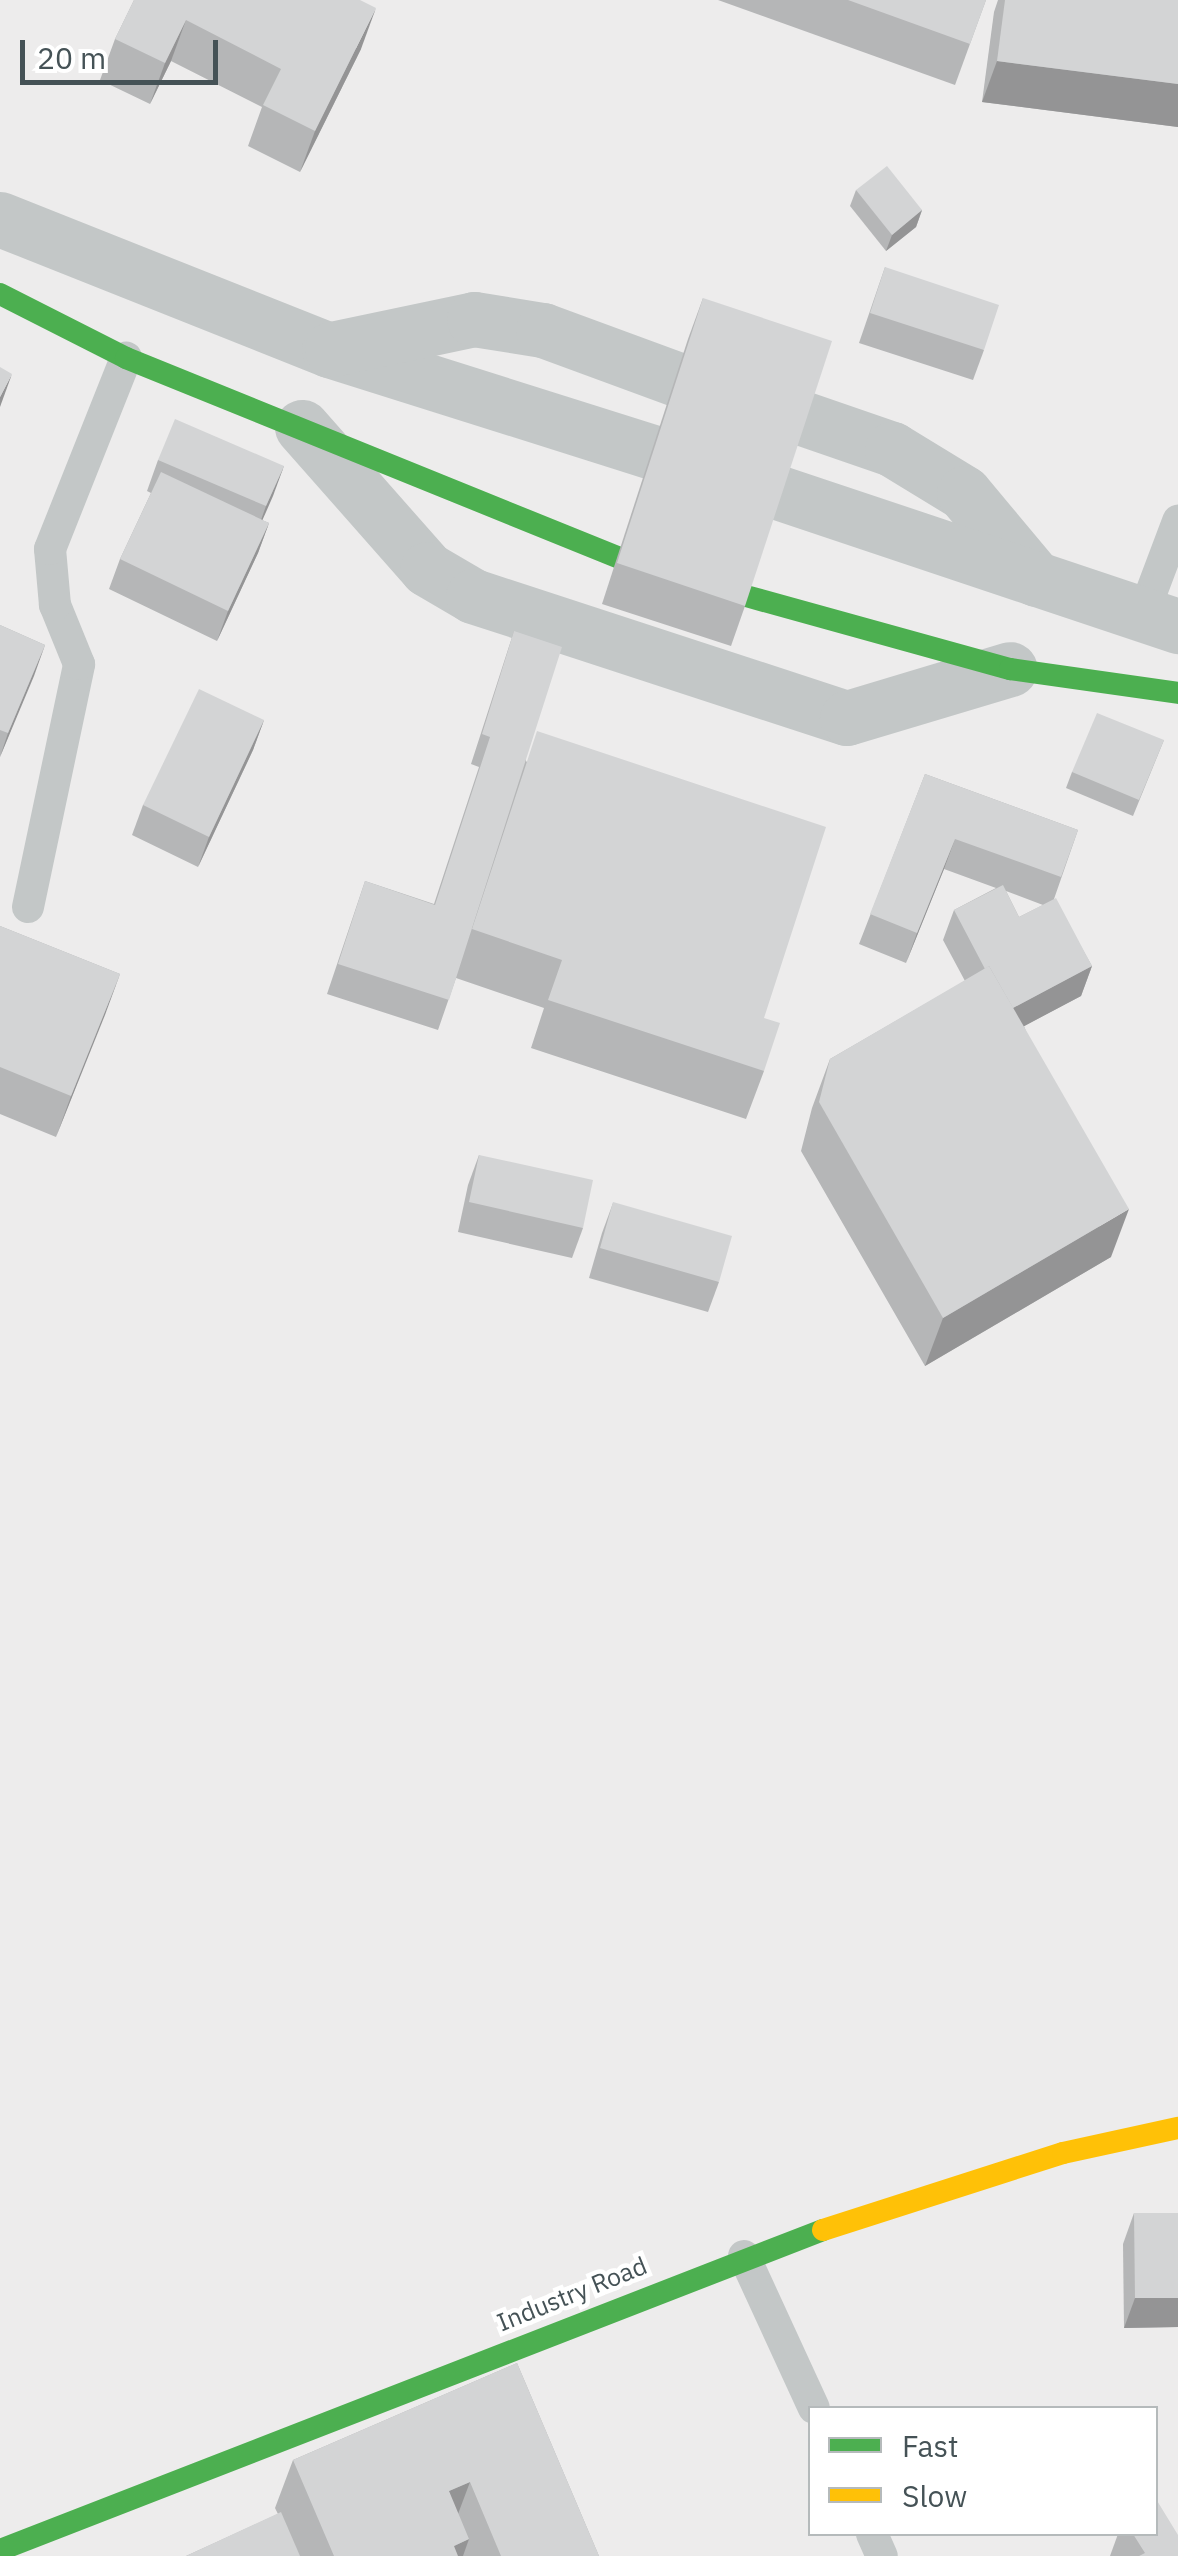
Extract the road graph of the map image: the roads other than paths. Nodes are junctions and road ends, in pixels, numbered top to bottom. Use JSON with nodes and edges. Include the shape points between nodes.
{"nodes":[{"id":1,"x":0,"y":220,"type":"edge"},
{"id":2,"x":0,"y":294,"type":"edge"},
{"id":3,"x":329,"y":350,"type":"junction"},
{"id":4,"x":126,"y":358,"type":"junction"},
{"id":5,"x":676,"y":379,"type":"edge"},
{"id":6,"x":804,"y":419,"type":"edge"},
{"id":7,"x":302,"y":427,"type":"junction"},
{"id":8,"x":652,"y":452,"type":"edge"},
{"id":9,"x":780,"y":494,"type":"edge"},
{"id":10,"x":1178,"y":521,"type":"edge"},
{"id":11,"x":617,"y":557,"type":"edge"},
{"id":12,"x":1038,"y":581,"type":"junction"},
{"id":13,"x":746,"y":596,"type":"edge"},
{"id":14,"x":1160,"y":621,"type":"edge"},
{"id":15,"x":1010,"y":669,"type":"junction"},
{"id":16,"x":1178,"y":693,"type":"edge"},
{"id":17,"x":28,"y":907,"type":"dead end"},
{"id":18,"x":1178,"y":2128,"type":"edge"},
{"id":19,"x":744,"y":2256,"type":"junction"},
{"id":20,"x":813,"y":2406,"type":"edge"},
{"id":21,"x":0,"y":2550,"type":"edge"}],
"edges":[{"from":1,"to":3,"type":"street"},
{"from":2,"to":4,"type":"street"},
{"from":3,"to":5,"type":"street","via":[[474,319],[543,330]]},
{"from":3,"to":8,"type":"street"},
{"from":4,"to":7,"type":"street"},
{"from":4,"to":17,"type":"lane","via":[[50,549],[55,605],[79,664]]},
{"from":6,"to":12,"type":"street","via":[[892,448],[964,493]]},
{"from":7,"to":11,"type":"street"},
{"from":7,"to":15,"type":"street","via":[[426,569],[474,596],[847,718]]},
{"from":9,"to":12,"type":"street"},
{"from":10,"to":14,"type":"lane"},
{"from":12,"to":14,"type":"street"},
{"from":13,"to":15,"type":"street"},
{"from":15,"to":16,"type":"street"},
{"from":18,"to":19,"type":"street","name":"Industry Road","via":[[1062,2153]]},
{"from":19,"to":20,"type":"lane"},
{"from":19,"to":21,"type":"street","name":"Industry Road"}]}
